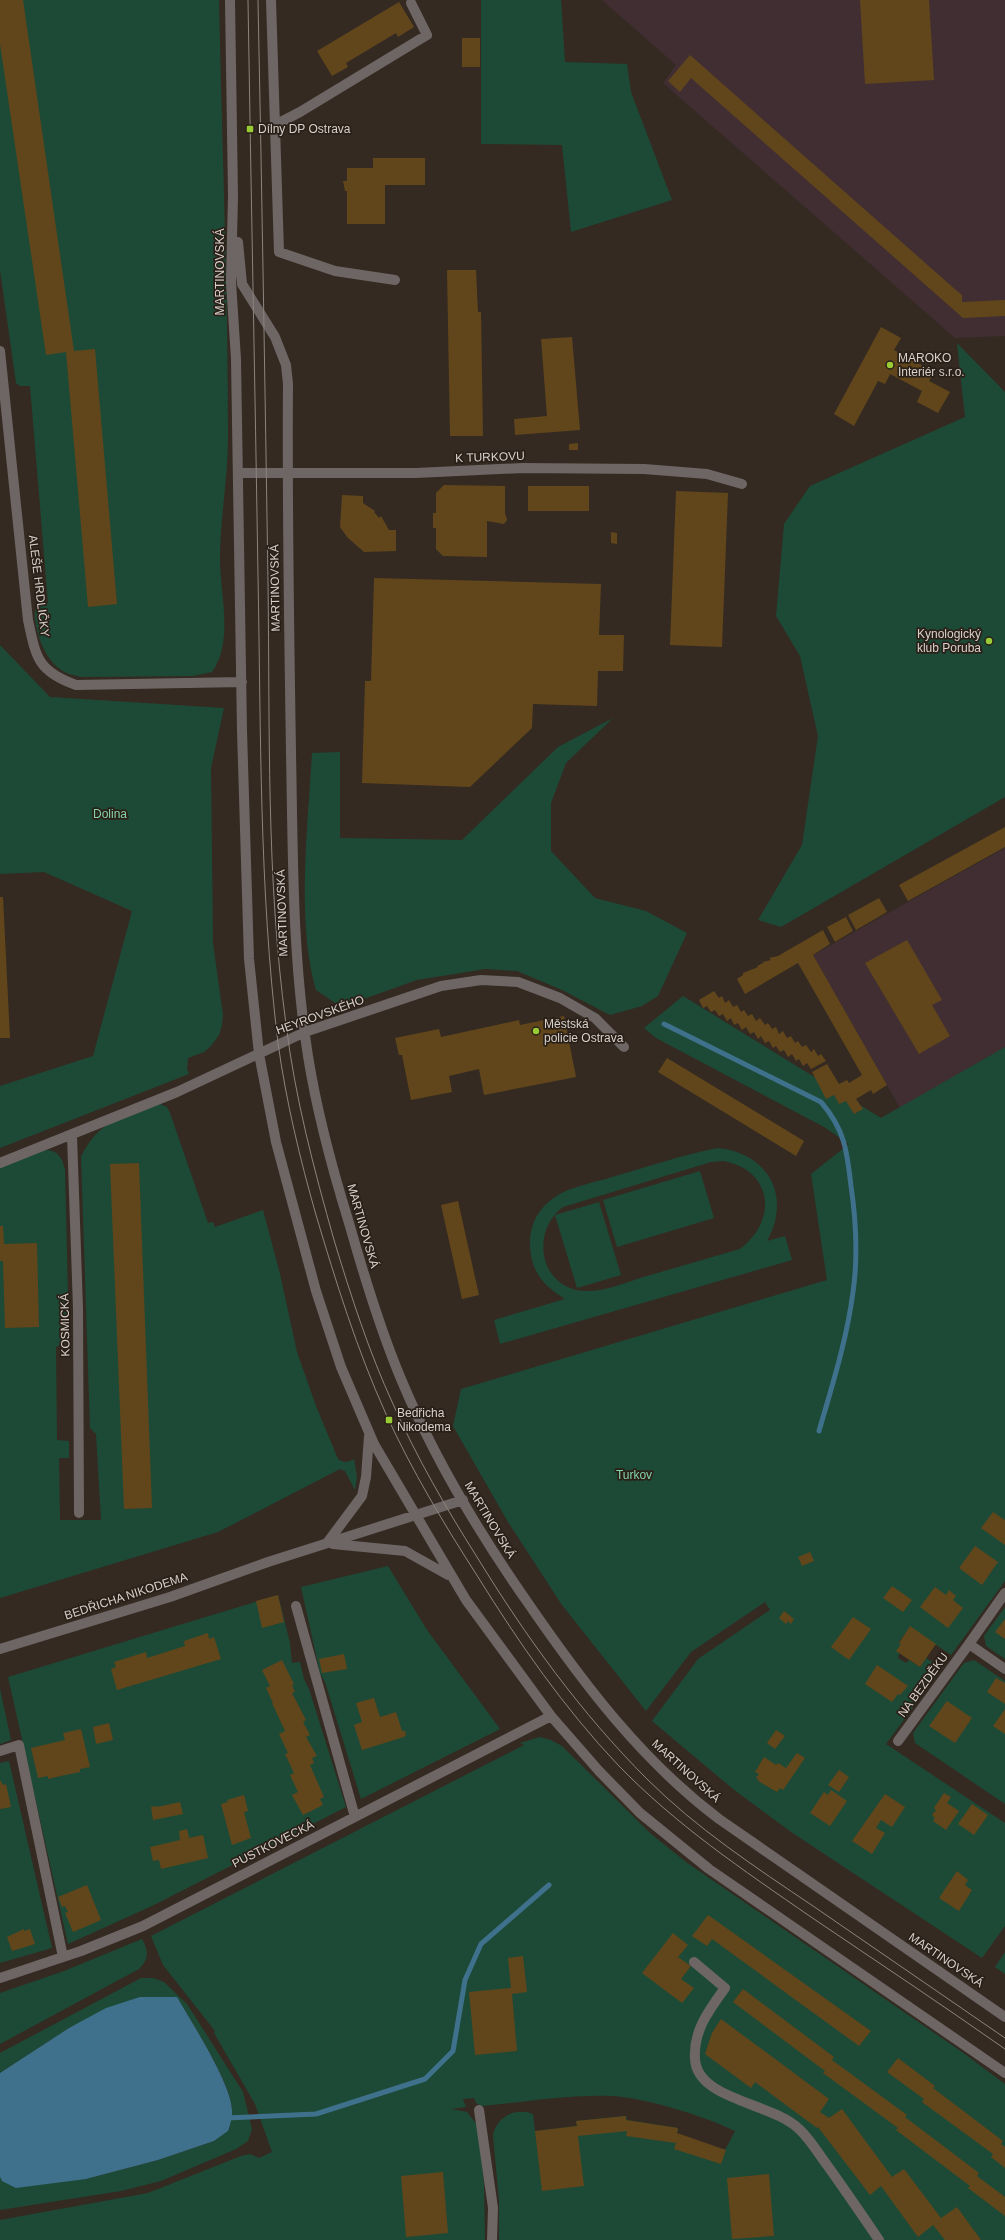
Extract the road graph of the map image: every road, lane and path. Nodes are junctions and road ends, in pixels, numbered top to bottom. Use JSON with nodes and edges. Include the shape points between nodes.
{"nodes":[{"id":1,"x":230,"y":0,"type":"edge"},
{"id":2,"x":270,"y":0,"type":"edge"},
{"id":3,"x":411,"y":3,"type":"dead end"},
{"id":4,"x":275,"y":125,"type":"junction"},
{"id":5,"x":233,"y":196,"type":"junction"},
{"id":6,"x":395,"y":280,"type":"dead end"},
{"id":7,"x":0,"y":351,"type":"edge"},
{"id":8,"x":238,"y":472,"type":"junction"},
{"id":9,"x":287,"y":473,"type":"junction"},
{"id":10,"x":742,"y":484,"type":"dead end"},
{"id":11,"x":242,"y":682,"type":"junction"},
{"id":12,"x":305,"y":1032,"type":"junction"},
{"id":13,"x":624,"y":1047,"type":"dead end"},
{"id":14,"x":260,"y":1054,"type":"junction"},
{"id":15,"x":72,"y":1136,"type":"junction"},
{"id":16,"x":0,"y":1163,"type":"edge"},
{"id":17,"x":369,"y":1434,"type":"junction"},
{"id":18,"x":463,"y":1500,"type":"junction"},
{"id":19,"x":79,"y":1513,"type":"dead end"},
{"id":20,"x":416,"y":1517,"type":"junction"},
{"id":21,"x":327,"y":1543,"type":"junction"},
{"id":22,"x":451,"y":1576,"type":"junction"},
{"id":23,"x":1005,"y":1593,"type":"edge"},
{"id":24,"x":296,"y":1606,"type":"dead end"},
{"id":25,"x":969,"y":1644,"type":"junction"},
{"id":26,"x":0,"y":1649,"type":"edge"},
{"id":27,"x":1005,"y":1668,"type":"edge"},
{"id":28,"x":551,"y":1716,"type":"junction"},
{"id":29,"x":898,"y":1741,"type":"dead end"},
{"id":30,"x":0,"y":1751,"type":"edge"},
{"id":31,"x":355,"y":1817,"type":"junction"},
{"id":32,"x":63,"y":1957,"type":"junction"},
{"id":33,"x":694,"y":1962,"type":"dead end"},
{"id":34,"x":0,"y":1978,"type":"edge"},
{"id":35,"x":1005,"y":2017,"type":"edge"},
{"id":36,"x":1005,"y":2072,"type":"edge"},
{"id":37,"x":479,"y":2110,"type":"dead end"},
{"id":38,"x":492,"y":2240,"type":"edge"},
{"id":39,"x":879,"y":2240,"type":"edge"}],
"edges":[{"from":1,"to":5,"type":"street","name":"MARTINOVSKÁ"},
{"from":2,"to":4,"type":"street"},
{"from":3,"to":4,"type":"street","via":[[426,35]]},
{"from":4,"to":6,"type":"street","via":[[279,252],[336,270]]},
{"from":5,"to":8,"type":"street","name":"MARTINOVSKÁ","via":[[231,290],[236,359]]},
{"from":5,"to":9,"type":"street","name":"MARTINOVSKÁ","via":[[242,284],[273,332],[286,365]]},
{"from":7,"to":11,"type":"street","name":"ALEŠE HRDLIČKY","via":[[28,620],[36,655],[46,669],[60,679],[76,685]]},
{"from":8,"to":9,"type":"street","name":"K TURKOVU"},
{"from":8,"to":11,"type":"street","name":"MARTINOVSKÁ"},
{"from":9,"to":10,"type":"street","name":"K TURKOVU","via":[[416,473],[522,468],[644,469],[707,474]]},
{"from":9,"to":12,"type":"street","name":"MARTINOVSKÁ","via":[[294,886],[297,958]]},
{"from":11,"to":14,"type":"street","name":"MARTINOVSKÁ","via":[[248,941]]},
{"from":12,"to":13,"type":"street","name":"HEYROVSKÉHO","via":[[441,986],[481,980],[518,982],[560,998],[596,1018]]},
{"from":12,"to":14,"type":"street","name":"HEYROVSKÉHO"},
{"from":12,"to":18,"type":"street","name":"MARTINOVSKÁ","via":[[315,1093],[331,1160],[373,1303],[410,1398]]},
{"from":14,"to":15,"type":"street","name":"HEYROVSKÉHO"},
{"from":14,"to":17,"type":"street","name":"MARTINOVSKÁ","via":[[276,1142],[316,1291],[341,1367]]},
{"from":15,"to":16,"type":"street","name":"HEYROVSKÉHO"},
{"from":15,"to":19,"type":"street","name":"KOSMICKÁ","via":[[78,1308]]},
{"from":17,"to":20,"type":"street","name":"MARTINOVSKÁ"},
{"from":17,"to":21,"type":"street","name":"MARTINOVSKÁ","via":[[362,1496]]},
{"from":18,"to":20,"type":"street","name":"BEDŘICHA NIKODEMA"},
{"from":18,"to":35,"type":"street","name":"MARTINOVSKÁ","via":[[507,1574],[578,1673],[614,1718],[672,1779],[706,1809],[769,1855]]},
{"from":20,"to":21,"type":"street","name":"BEDŘICHA NIKODEMA"},
{"from":20,"to":22,"type":"street","name":"MARTINOVSKÁ"},
{"from":21,"to":22,"type":"street","name":"BEDŘICHA NIKODEMA","via":[[405,1551]]},
{"from":21,"to":26,"type":"street","name":"BEDŘICHA NIKODEMA","via":[[170,1597]]},
{"from":22,"to":28,"type":"street","name":"MARTINOVSKÁ","via":[[476,1616]]},
{"from":23,"to":25,"type":"street","name":"NA BEZDĚKU"},
{"from":24,"to":31,"type":"street"},
{"from":25,"to":27,"type":"street"},
{"from":25,"to":29,"type":"street","name":"NA BEZDĚKU"},
{"from":28,"to":31,"type":"street","name":"PUSTKOVECKÁ"},
{"from":28,"to":36,"type":"street","name":"MARTINOVSKÁ","via":[[630,1804],[688,1853]]},
{"from":30,"to":32,"type":"street","via":[[19,1745]]},
{"from":31,"to":32,"type":"street","name":"PUSTKOVECKÁ","via":[[143,1926]]},
{"from":32,"to":34,"type":"street","name":"PUSTKOVECKÁ"},
{"from":33,"to":39,"type":"street","via":[[725,1988],[701,2022],[698,2031],[695,2064],[701,2076],[714,2089],[779,2115],[799,2129]]},
{"from":37,"to":38,"type":"street","via":[[493,2208]]}]}
